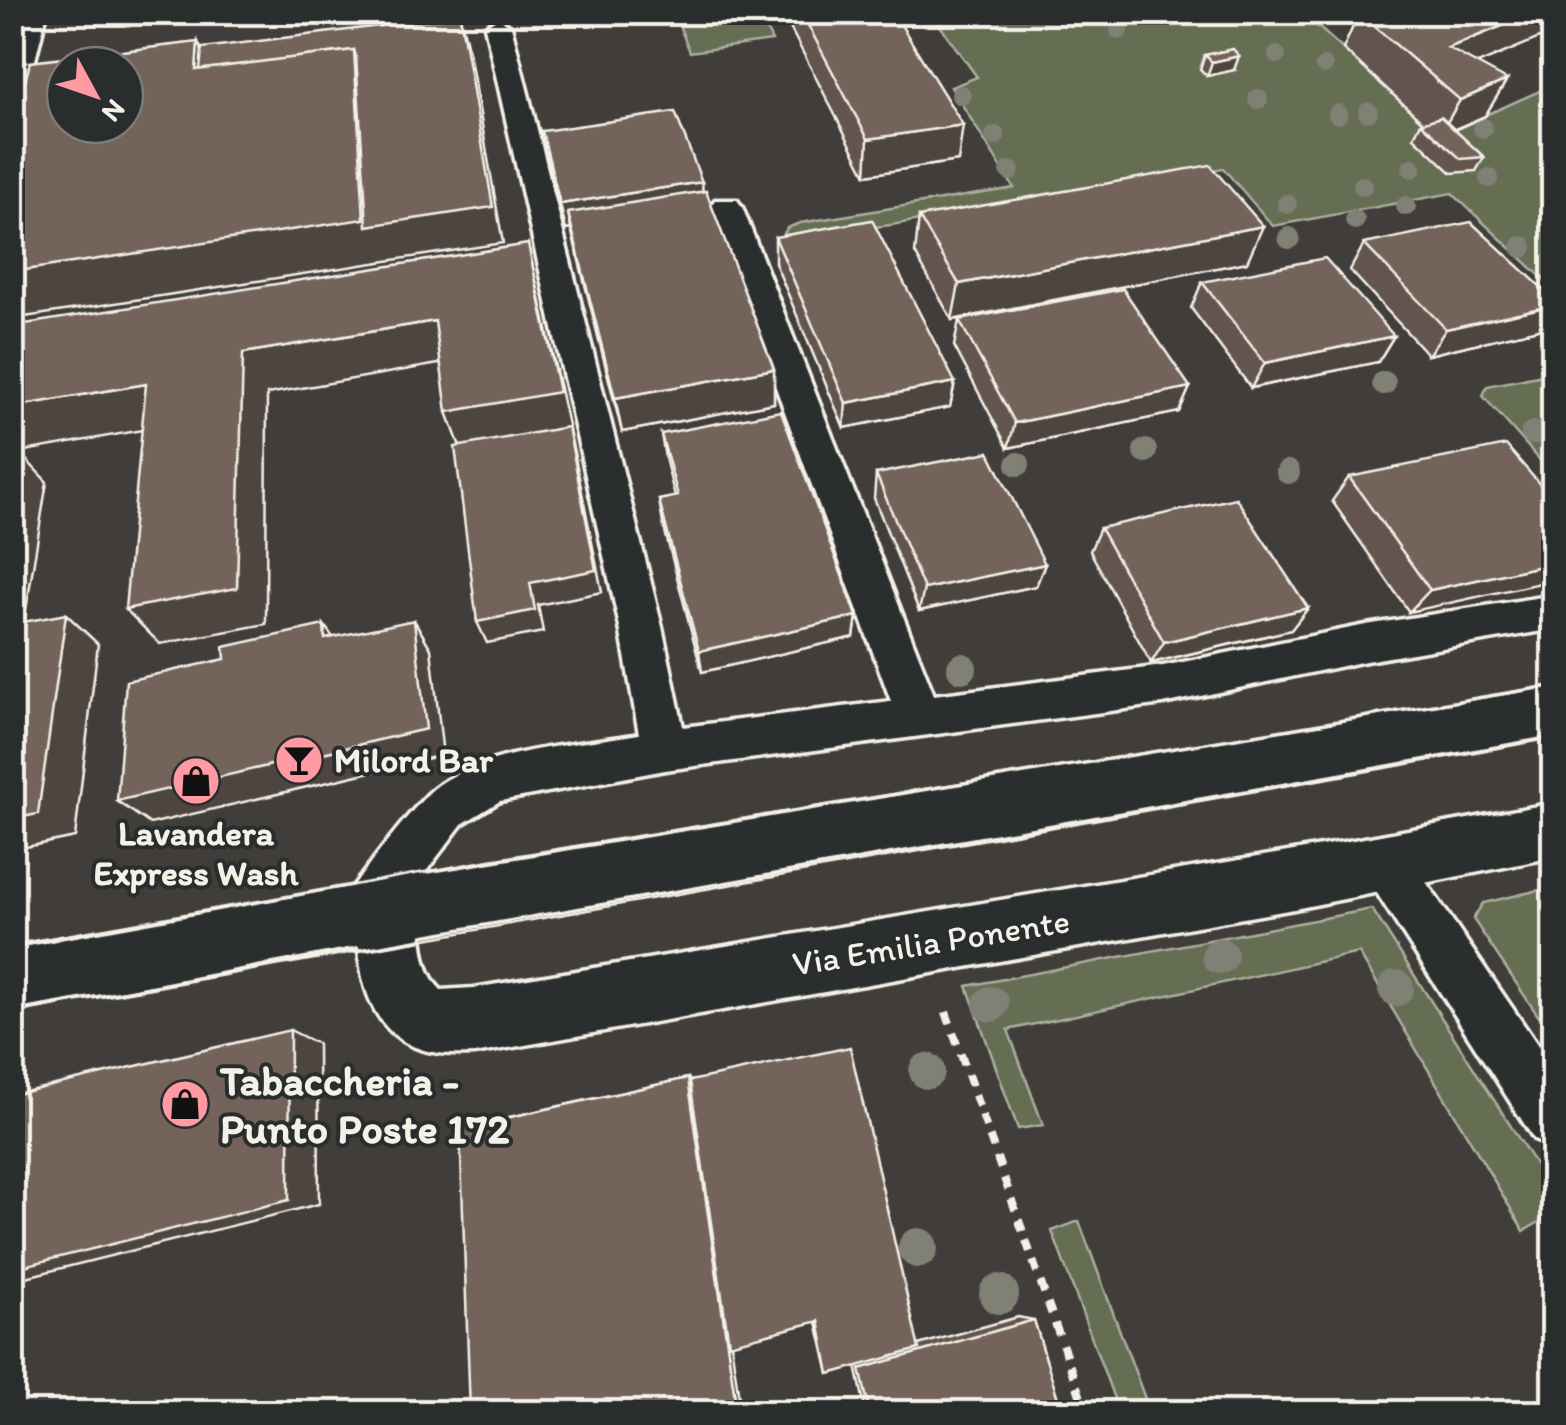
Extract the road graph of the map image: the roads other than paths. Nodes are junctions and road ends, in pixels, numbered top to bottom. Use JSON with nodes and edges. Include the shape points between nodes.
{"nodes":[{"id":1,"x":31,"y":12,"type":"edge"},
{"id":2,"x":498,"y":26,"type":"dead end"},
{"id":3,"x":12,"y":84,"type":"edge"},
{"id":4,"x":726,"y":207,"type":"dead end"},
{"id":5,"x":1554,"y":612,"type":"edge"},
{"id":6,"x":1554,"y":711,"type":"edge"},
{"id":7,"x":919,"y":715,"type":"junction"},
{"id":8,"x":665,"y":750,"type":"junction"},
{"id":9,"x":1554,"y":830,"type":"edge"},
{"id":10,"x":1385,"y":863,"type":"junction"},
{"id":11,"x":376,"y":913,"type":"junction"},
{"id":12,"x":12,"y":979,"type":"edge"},
{"id":13,"x":1554,"y":1120,"type":"edge"}],
"edges":[{"from":1,"to":3,"type":"main road"},
{"from":2,"to":8,"type":"lane"},
{"from":4,"to":7,"type":"lane"},
{"from":5,"to":7,"type":"lane","via":[[1163,685]]},
{"from":6,"to":11,"type":"main road"},
{"from":7,"to":8,"type":"lane"},
{"from":8,"to":11,"type":"lane","via":[[498,780],[470,791],[445,809]]},
{"from":9,"to":10,"type":"main road","name":"Via Emilia Ponente"},
{"from":10,"to":11,"type":"main road","name":"Via Emilia Ponente","via":[[474,1021],[434,1021],[411,1004],[398,986]]},
{"from":10,"to":13,"type":"lane"},
{"from":11,"to":12,"type":"main road"}]}
